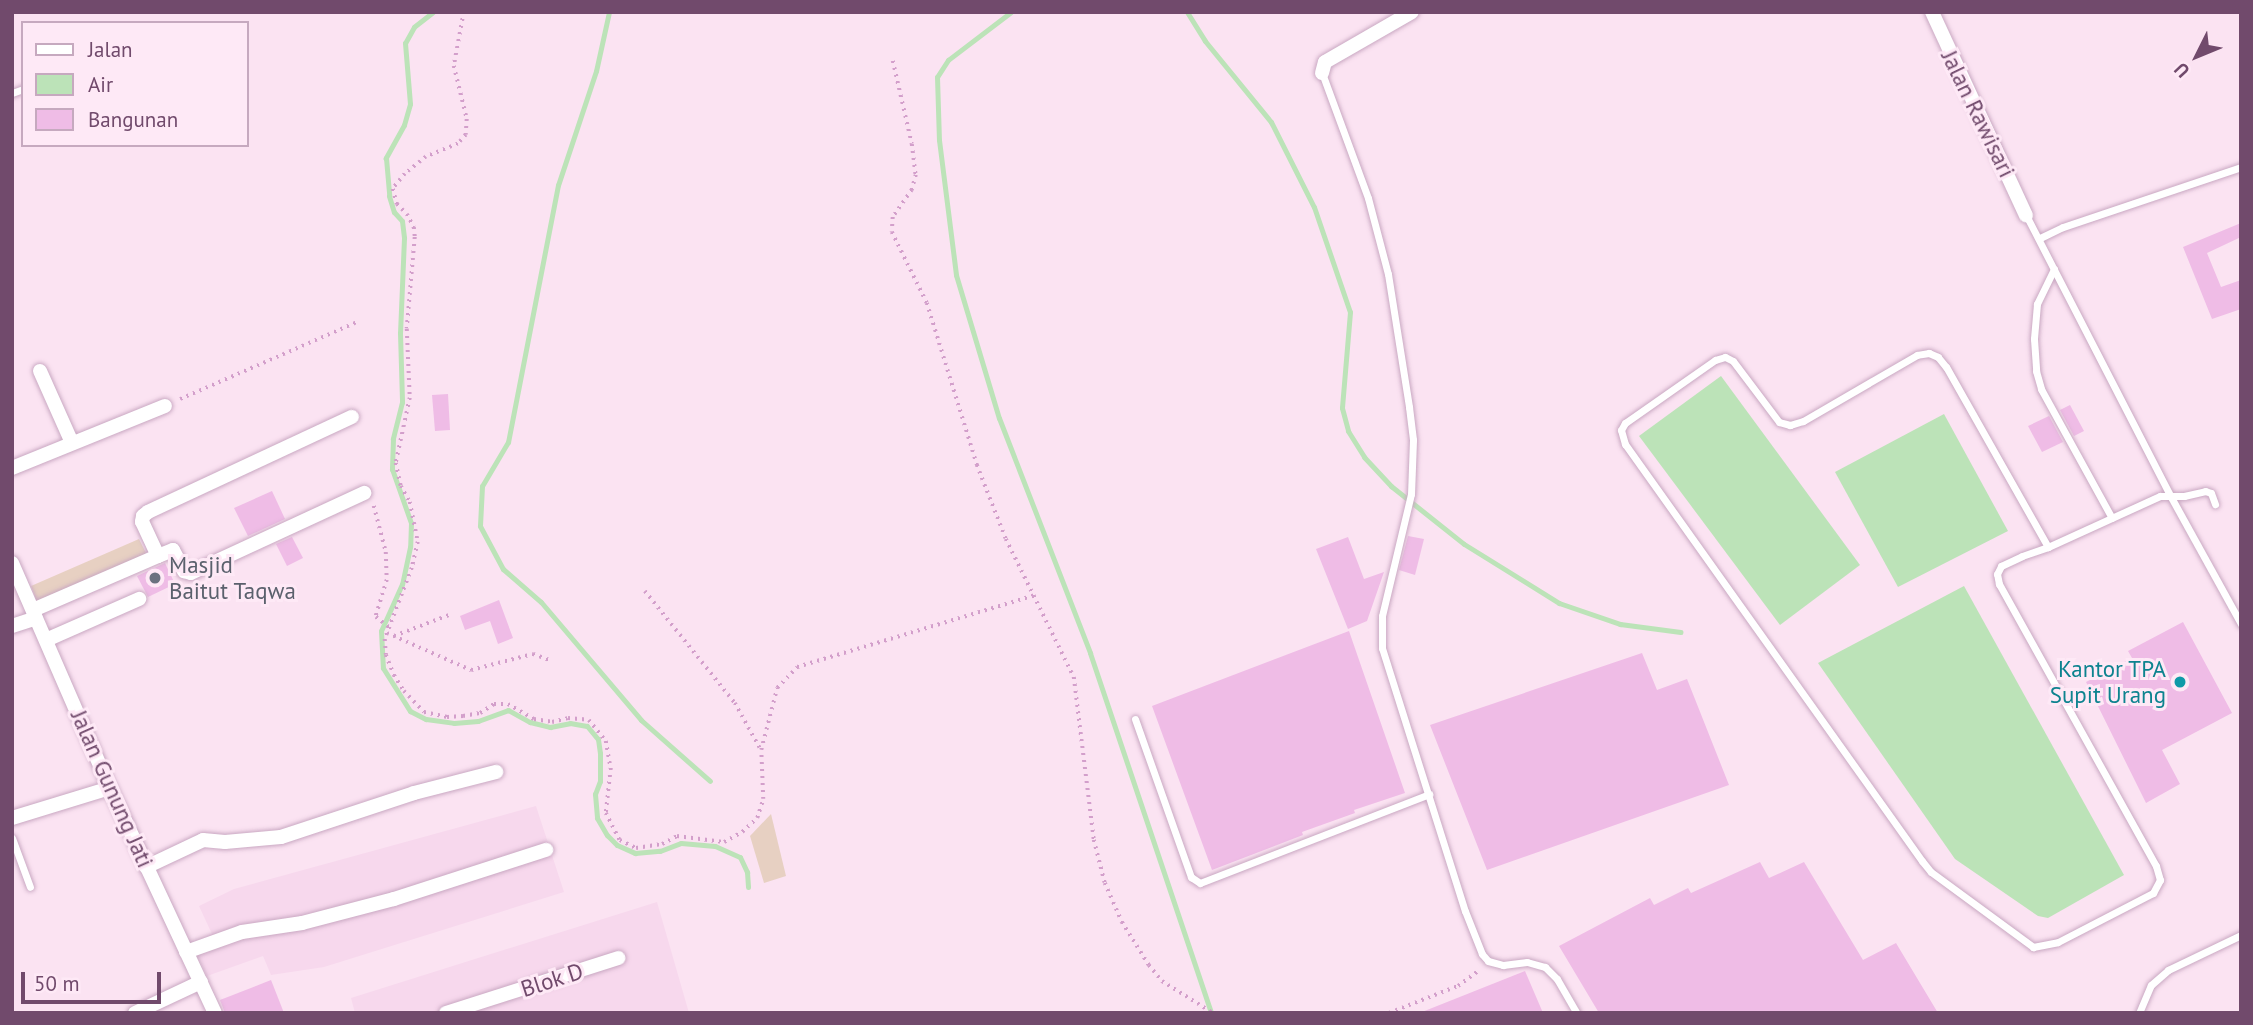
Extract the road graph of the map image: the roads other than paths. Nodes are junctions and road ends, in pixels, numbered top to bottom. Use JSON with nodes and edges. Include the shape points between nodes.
{"nodes":[{"id":1,"x":1412,"y":12,"type":"edge"},
{"id":2,"x":1932,"y":12,"type":"edge"},
{"id":3,"x":1322,"y":73,"type":"joint"},
{"id":4,"x":2241,"y":167,"type":"edge"},
{"id":5,"x":2026,"y":215,"type":"joint"},
{"id":6,"x":2040,"y":238,"type":"junction"},
{"id":7,"x":2054,"y":269,"type":"junction"},
{"id":8,"x":40,"y":371,"type":"dead end"},
{"id":9,"x":165,"y":406,"type":"road end"},
{"id":10,"x":352,"y":417,"type":"dead end"},
{"id":11,"x":72,"y":443,"type":"junction"},
{"id":12,"x":12,"y":467,"type":"edge"},
{"id":13,"x":364,"y":493,"type":"road end"},
{"id":14,"x":2171,"y":496,"type":"junction"},
{"id":15,"x":2215,"y":504,"type":"dead end"},
{"id":16,"x":2112,"y":518,"type":"junction"},
{"id":17,"x":2048,"y":547,"type":"junction"},
{"id":18,"x":158,"y":556,"type":"junction"},
{"id":19,"x":12,"y":563,"type":"edge"},
{"id":20,"x":17,"y":588,"type":"edge"},
{"id":21,"x":139,"y":599,"type":"dead end"},
{"id":22,"x":34,"y":614,"type":"junction"},
{"id":23,"x":2241,"y":624,"type":"edge"},
{"id":24,"x":12,"y":626,"type":"edge"},
{"id":25,"x":46,"y":640,"type":"junction"},
{"id":26,"x":1135,"y":719,"type":"dead end"},
{"id":27,"x":496,"y":772,"type":"dead end"},
{"id":28,"x":110,"y":788,"type":"junction"},
{"id":29,"x":1429,"y":794,"type":"junction"},
{"id":30,"x":12,"y":818,"type":"edge"},
{"id":31,"x":12,"y":838,"type":"edge"},
{"id":32,"x":546,"y":850,"type":"dead end"},
{"id":33,"x":146,"y":867,"type":"junction"},
{"id":34,"x":30,"y":887,"type":"dead end"},
{"id":35,"x":2241,"y":935,"type":"edge"},
{"id":36,"x":186,"y":951,"type":"junction"},
{"id":37,"x":618,"y":958,"type":"dead end"},
{"id":38,"x":201,"y":982,"type":"junction"},
{"id":39,"x":135,"y":1013,"type":"edge"},
{"id":40,"x":215,"y":1013,"type":"edge"},
{"id":41,"x":446,"y":1013,"type":"edge"},
{"id":42,"x":1577,"y":1013,"type":"edge"},
{"id":43,"x":2139,"y":1013,"type":"edge"}],
"edges":[{"from":1,"to":3,"type":"street","via":[[1325,62]]},
{"from":2,"to":5,"type":"street","name":"Jalan Rawisari"},
{"from":3,"to":29,"type":"lane","via":[[1368,198],[1388,274],[1410,418],[1411,494],[1380,630]]},
{"from":4,"to":6,"type":"lane"},
{"from":5,"to":6,"type":"lane"},
{"from":6,"to":7,"type":"lane"},
{"from":7,"to":14,"type":"lane"},
{"from":7,"to":16,"type":"lane","via":[[2037,304],[2036,371],[2041,390]]},
{"from":8,"to":11,"type":"street"},
{"from":9,"to":11,"type":"street"},
{"from":10,"to":18,"type":"street","via":[[143,516]]},
{"from":11,"to":12,"type":"street"},
{"from":13,"to":18,"type":"street","via":[[191,573],[184,571],[173,550]]},
{"from":14,"to":15,"type":"lane","via":[[2205,491]]},
{"from":14,"to":16,"type":"lane","via":[[2160,496]]},
{"from":14,"to":23,"type":"lane"},
{"from":16,"to":17,"type":"lane"},
{"from":17,"to":17,"type":"lane","via":[[2001,566],[1999,584],[2160,880],[2153,893],[2045,947],[2033,947],[1922,862],[1625,444],[1621,430],[1715,360],[1733,361],[1779,422],[1790,425],[1917,355],[1929,353],[1946,367]]},
{"from":18,"to":22,"type":"street"},
{"from":19,"to":20,"type":"street","name":"Jalan Gunung Jati"},
{"from":20,"to":22,"type":"street","name":"Jalan Gunung Jati"},
{"from":21,"to":25,"type":"street"},
{"from":22,"to":24,"type":"street"},
{"from":22,"to":25,"type":"street","name":"Jalan Gunung Jati"},
{"from":25,"to":28,"type":"street","name":"Jalan Gunung Jati"},
{"from":26,"to":29,"type":"lane","via":[[1191,877],[1200,883]]},
{"from":27,"to":33,"type":"street","via":[[281,836],[203,840]]},
{"from":28,"to":30,"type":"street"},
{"from":28,"to":33,"type":"street","name":"Jalan Gunung Jati"},
{"from":29,"to":42,"type":"lane","via":[[1465,911],[1488,961],[1545,967]]},
{"from":31,"to":34,"type":"lane"},
{"from":32,"to":36,"type":"street","via":[[394,899],[302,923],[251,929]]},
{"from":33,"to":36,"type":"street","name":"Jalan Gunung Jati"},
{"from":35,"to":43,"type":"lane","via":[[2168,970],[2151,985]]},
{"from":36,"to":38,"type":"street","name":"Jalan Gunung Jati"},
{"from":37,"to":41,"type":"street","name":"Blok D"},
{"from":38,"to":39,"type":"street"},
{"from":38,"to":40,"type":"street","name":"Jalan Gunung Jati"}]}
